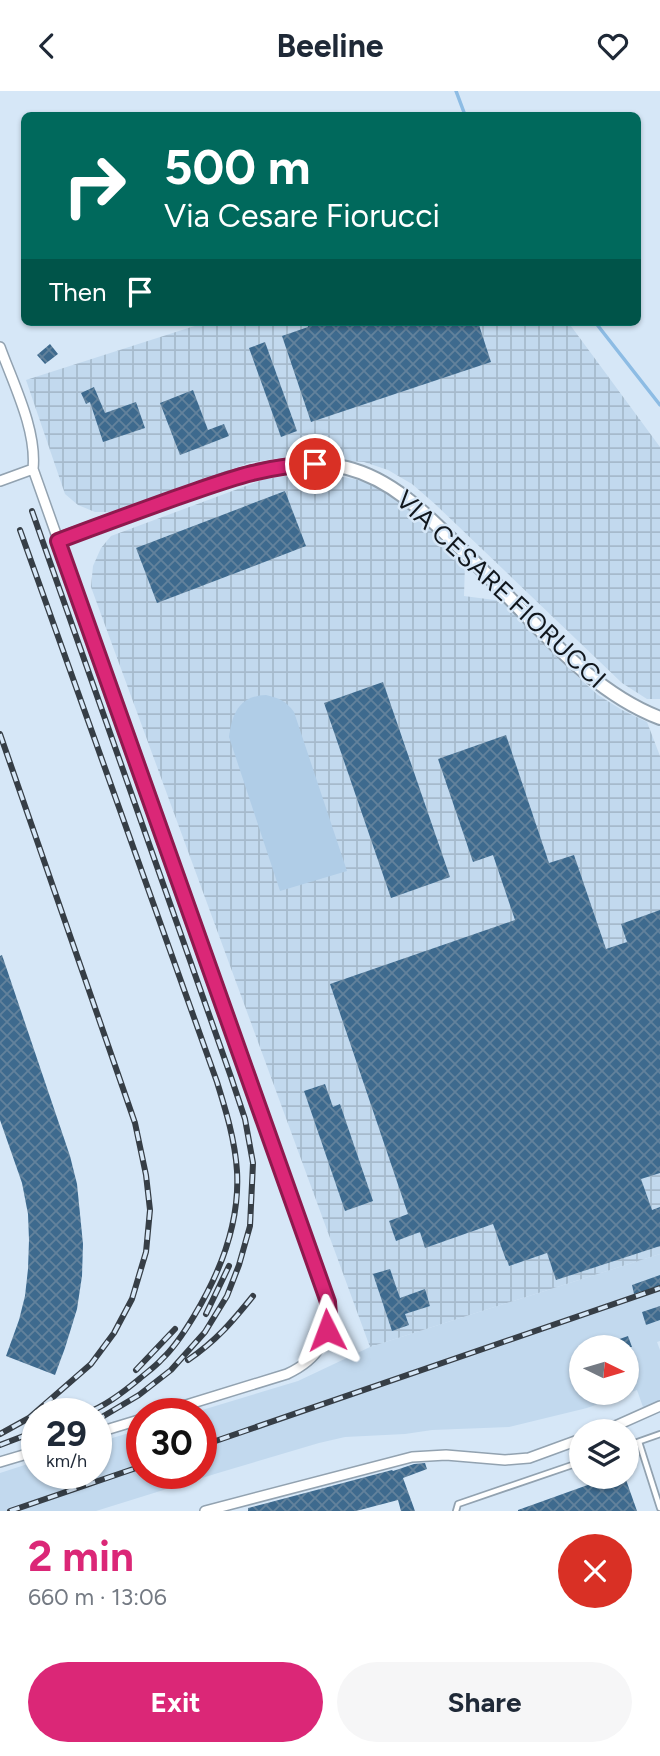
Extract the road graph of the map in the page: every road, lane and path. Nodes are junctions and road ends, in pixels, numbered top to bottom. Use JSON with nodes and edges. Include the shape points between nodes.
{"nodes":[{"id":1,"x":0,"y":347,"type":"edge"},
{"id":2,"x":33,"y":469,"type":"junction"},
{"id":3,"x":0,"y":481,"type":"edge"},
{"id":4,"x":58,"y":541,"type":"junction"},
{"id":5,"x":660,"y":718,"type":"edge"},
{"id":6,"x":209,"y":1398,"type":"edge"},
{"id":7,"x":660,"y":1406,"type":"edge"},
{"id":8,"x":631,"y":1419,"type":"edge"},
{"id":9,"x":660,"y":1434,"type":"edge"},
{"id":10,"x":639,"y":1442,"type":"joint"},
{"id":11,"x":569,"y":1444,"type":"edge"},
{"id":12,"x":21,"y":1456,"type":"edge"},
{"id":13,"x":0,"y":1462,"type":"edge"},
{"id":14,"x":569,"y":1466,"type":"edge"},
{"id":15,"x":660,"y":1508,"type":"edge"},
{"id":16,"x":205,"y":1511,"type":"edge"},
{"id":17,"x":456,"y":1511,"type":"edge"}],
"edges":[{"from":1,"to":2,"type":"street","via":[[31,432]]},
{"from":2,"to":3,"type":"street"},
{"from":2,"to":4,"type":"street"},
{"from":4,"to":5,"type":"street","name":"VIA CESARE FIORUCCI","via":[[249,472],[294,465],[346,467],[406,497],[580,669]]},
{"from":4,"to":6,"type":"street","via":[[328,1302],[323,1341],[300,1368]]},
{"from":7,"to":8,"type":"street"},
{"from":9,"to":10,"type":"lane"},
{"from":10,"to":15,"type":"lane"},
{"from":11,"to":16,"type":"street","via":[[529,1458],[505,1460],[412,1457]]},
{"from":12,"to":13,"type":"street"},
{"from":14,"to":17,"type":"lane","via":[[458,1504]]}]}
